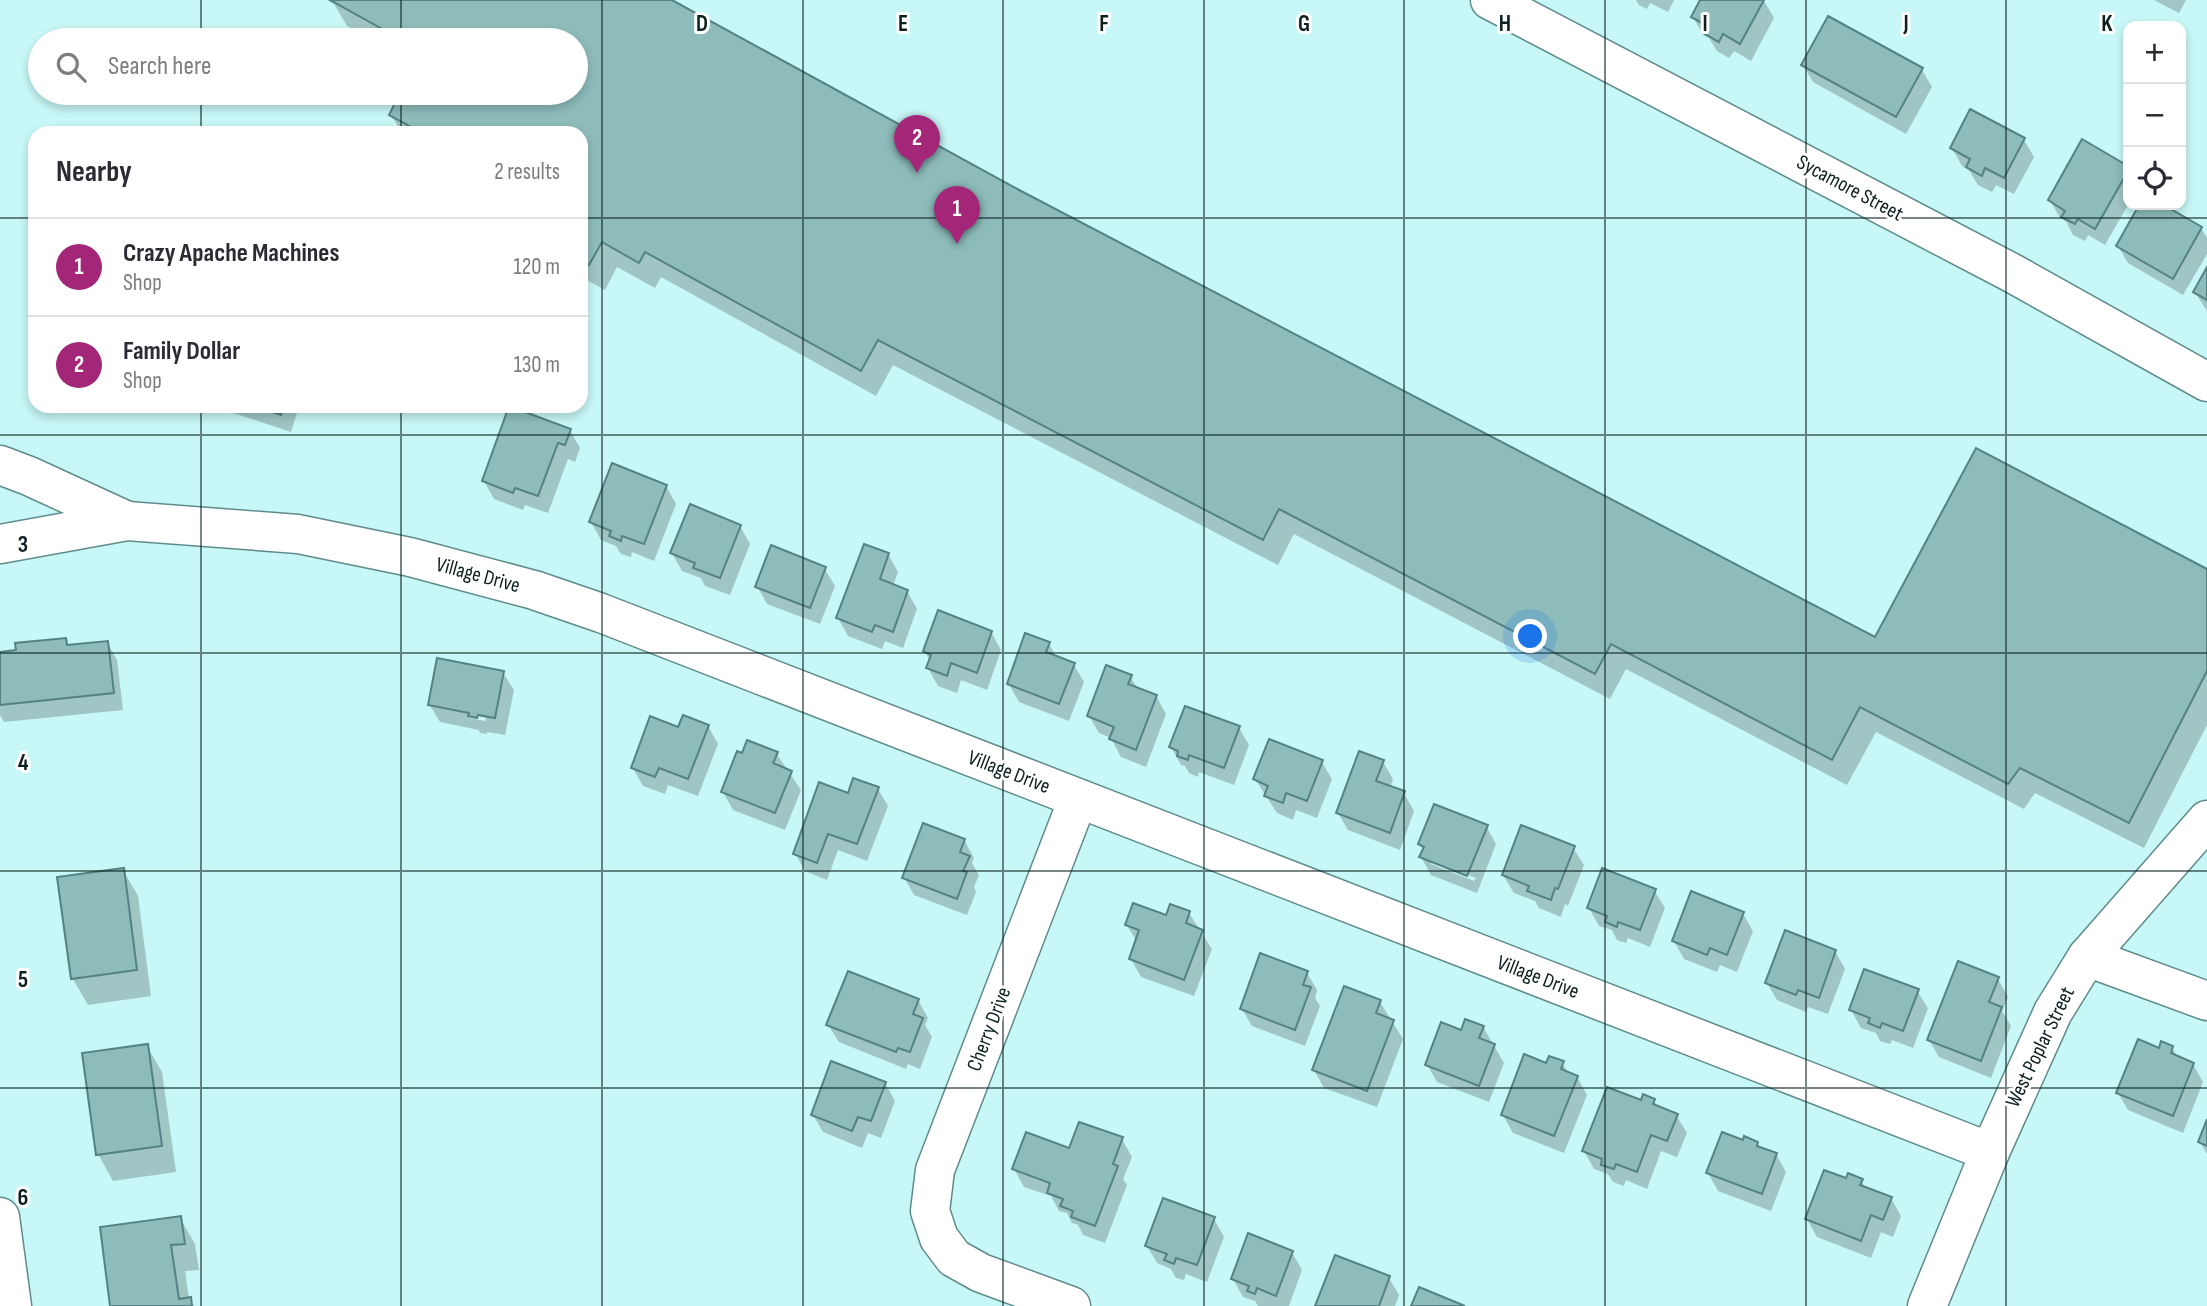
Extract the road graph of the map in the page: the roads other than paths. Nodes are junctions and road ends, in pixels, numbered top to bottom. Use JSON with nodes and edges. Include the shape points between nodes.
{"nodes":[{"id":1,"x":1490,"y":0,"type":"edge"},
{"id":2,"x":2207,"y":382,"type":"edge"},
{"id":3,"x":0,"y":465,"type":"edge"},
{"id":4,"x":127,"y":521,"type":"junction"},
{"id":5,"x":0,"y":544,"type":"edge"},
{"id":6,"x":1077,"y":799,"type":"junction"},
{"id":7,"x":2207,"y":820,"type":"edge"},
{"id":8,"x":2087,"y":957,"type":"junction"},
{"id":9,"x":2207,"y":1002,"type":"edge"},
{"id":10,"x":1990,"y":1152,"type":"junction"},
{"id":11,"x":0,"y":1217,"type":"edge"},
{"id":12,"x":12,"y":1306,"type":"edge"},
{"id":13,"x":1071,"y":1306,"type":"edge"},
{"id":14,"x":1927,"y":1306,"type":"edge"}],
"edges":[{"from":1,"to":2,"type":"street","name":"Sycamore Street","via":[[2000,266]]},
{"from":3,"to":4,"type":"street"},
{"from":4,"to":5,"type":"street","name":"Village Drive"},
{"from":4,"to":6,"type":"street","name":"Village Drive","via":[[298,534],[534,590]]},
{"from":6,"to":10,"type":"street","name":"Village Drive"},
{"from":6,"to":13,"type":"street","name":"Cherry Drive","via":[[935,1170],[930,1211],[939,1238],[954,1258],[981,1273]]},
{"from":7,"to":8,"type":"street","name":"West Poplar Street"},
{"from":8,"to":9,"type":"street"},
{"from":8,"to":10,"type":"street","name":"West Poplar Street","via":[[2053,1012]]},
{"from":10,"to":14,"type":"street","name":"West Poplar Street"},
{"from":11,"to":12,"type":"street"}]}
